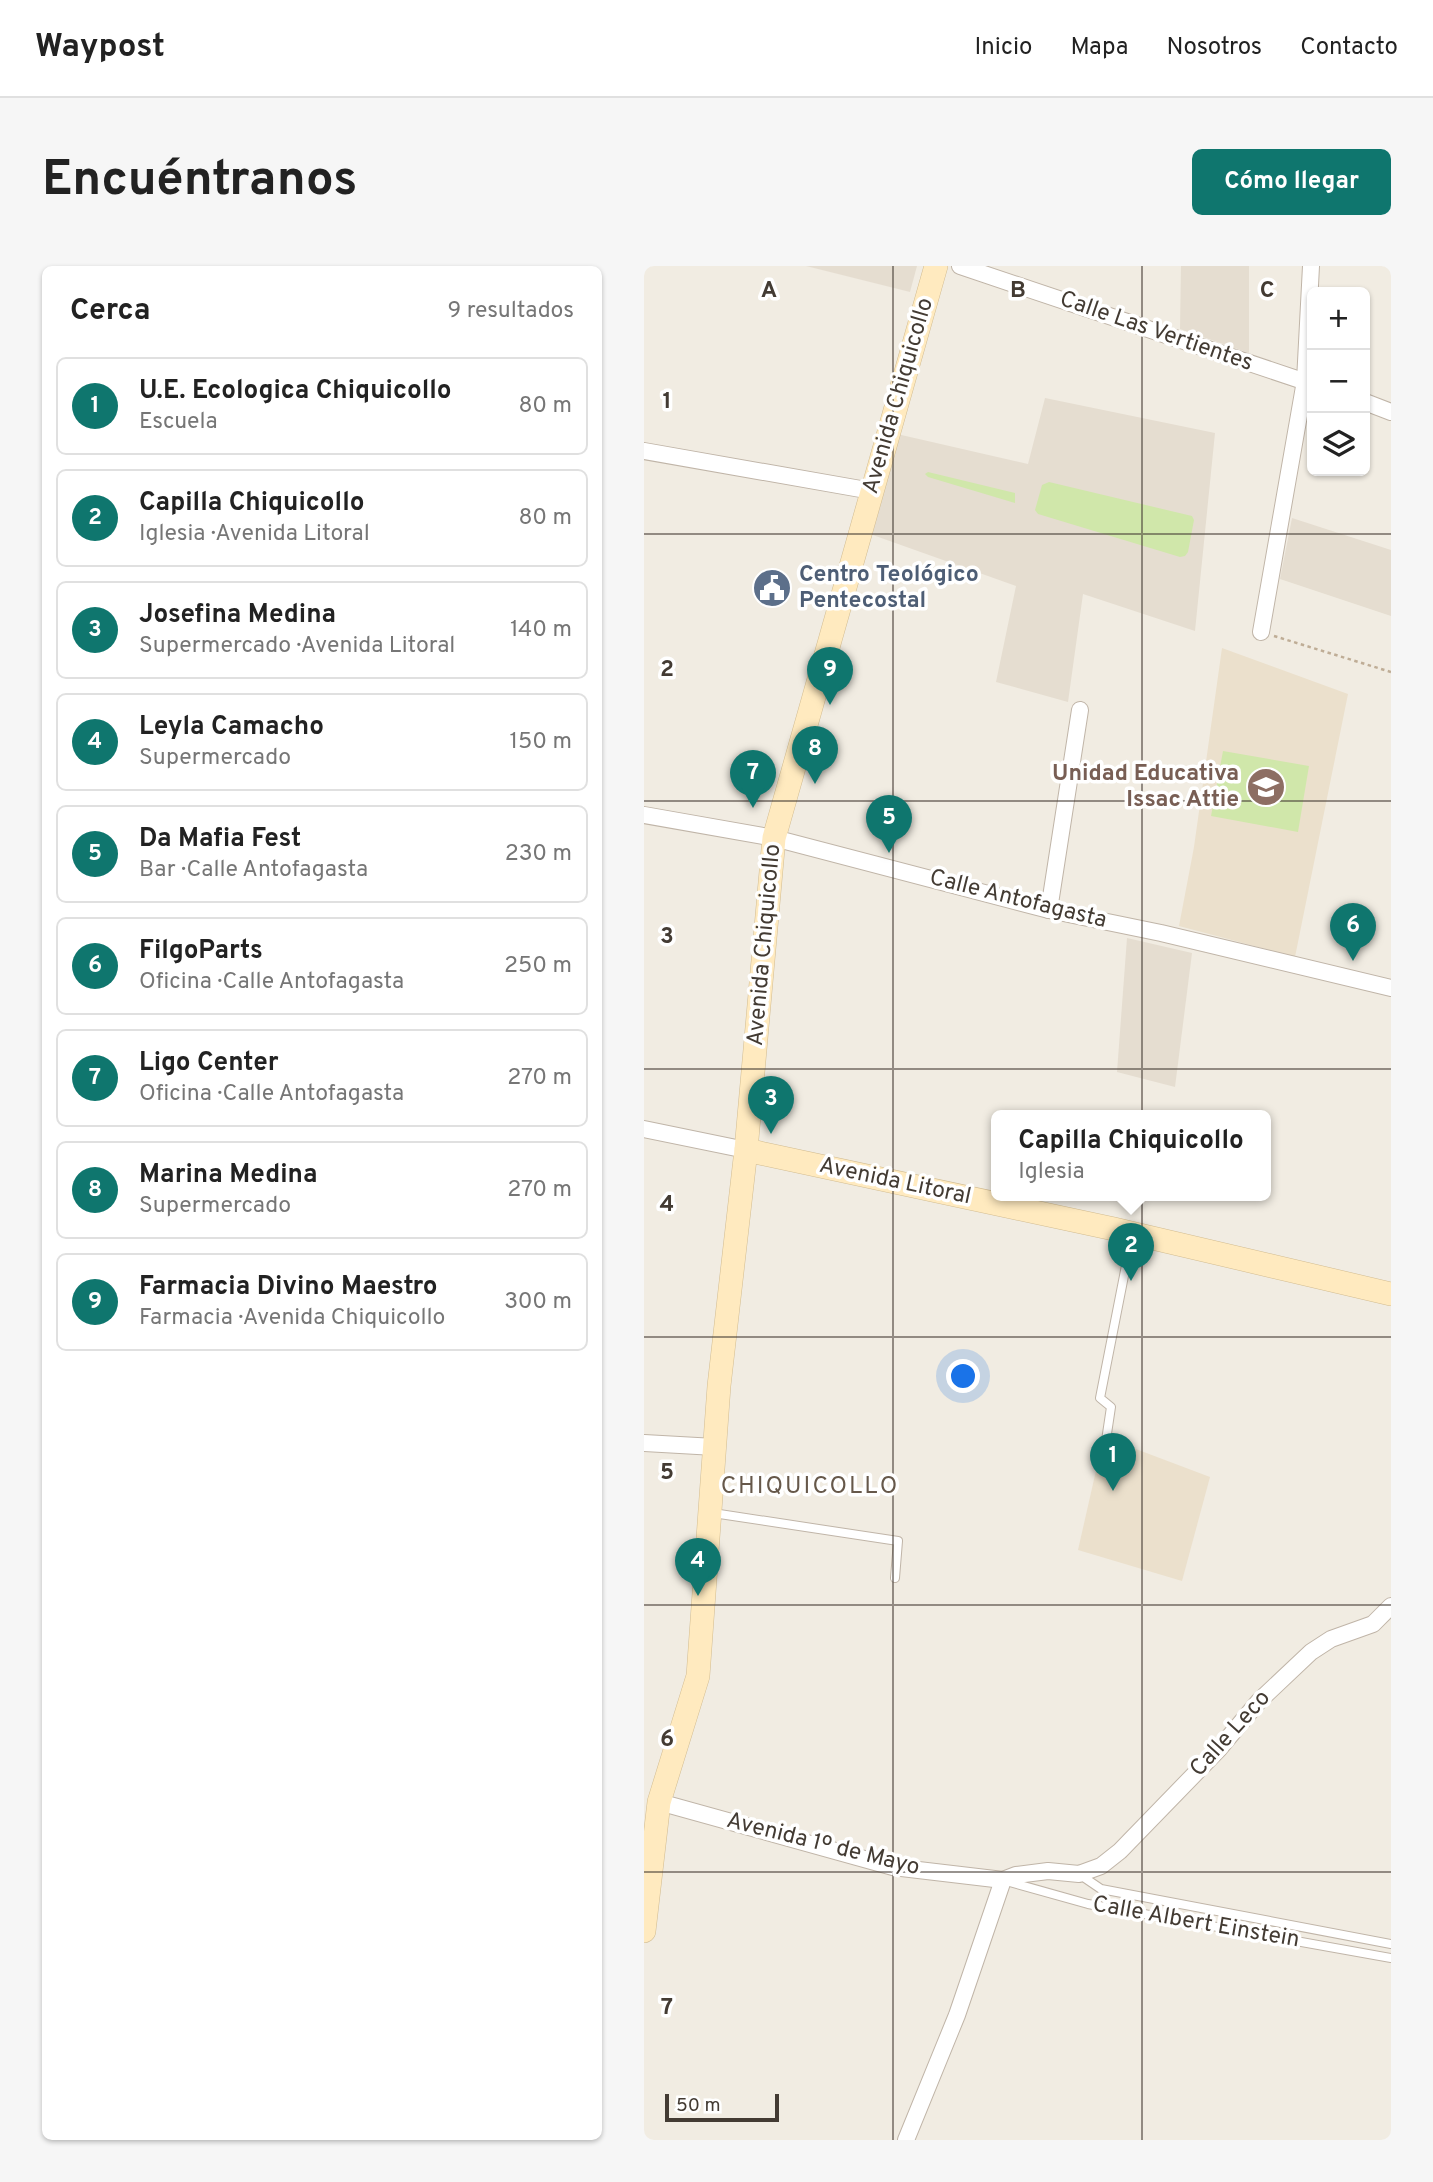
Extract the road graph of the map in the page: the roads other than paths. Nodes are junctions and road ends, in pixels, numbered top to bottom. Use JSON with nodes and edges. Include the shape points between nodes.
{"nodes":[{"id":1,"x":936,"y":266,"type":"edge"},
{"id":2,"x":960,"y":266,"type":"edge"},
{"id":3,"x":1311,"y":266,"type":"edge"},
{"id":4,"x":1310,"y":350,"type":"edge"},
{"id":5,"x":1307,"y":382,"type":"edge"},
{"id":6,"x":1307,"y":393,"type":"edge"},
{"id":7,"x":1370,"y":404,"type":"edge"},
{"id":8,"x":1391,"y":412,"type":"edge"},
{"id":9,"x":644,"y":451,"type":"edge"},
{"id":10,"x":879,"y":478,"type":"junction"},
{"id":11,"x":1261,"y":632,"type":"road end"},
{"id":12,"x":1080,"y":710,"type":"dead end"},
{"id":13,"x":644,"y":815,"type":"edge"},
{"id":14,"x":774,"y":838,"type":"junction"},
{"id":15,"x":1049,"y":910,"type":"junction"},
{"id":16,"x":1391,"y":988,"type":"edge"},
{"id":17,"x":644,"y":1129,"type":"edge"},
{"id":18,"x":746,"y":1150,"type":"junction"},
{"id":19,"x":1132,"y":1234,"type":"junction"},
{"id":20,"x":1391,"y":1294,"type":"edge"},
{"id":21,"x":644,"y":1443,"type":"edge"},
{"id":22,"x":715,"y":1447,"type":"junction"},
{"id":23,"x":1105,"y":1447,"type":"dead end"},
{"id":24,"x":710,"y":1513,"type":"junction"},
{"id":25,"x":895,"y":1578,"type":"dead end"},
{"id":26,"x":1391,"y":1606,"type":"edge"},
{"id":27,"x":1373,"y":1624,"type":"junction"},
{"id":28,"x":1391,"y":1628,"type":"edge"},
{"id":29,"x":651,"y":1800,"type":"edge"},
{"id":30,"x":1079,"y":1874,"type":"junction"},
{"id":31,"x":1003,"y":1881,"type":"junction"},
{"id":32,"x":644,"y":1931,"type":"edge"},
{"id":33,"x":1391,"y":1944,"type":"edge"},
{"id":34,"x":1391,"y":1958,"type":"edge"},
{"id":35,"x":906,"y":2140,"type":"edge"}],
"edges":[{"from":1,"to":10,"type":"main road","name":"Avenida Chiquicollo"},
{"from":2,"to":5,"type":"street","name":"Calle Las Vertientes"},
{"from":3,"to":4,"type":"street"},
{"from":6,"to":11,"type":"street"},
{"from":7,"to":8,"type":"street"},
{"from":9,"to":10,"type":"street"},
{"from":10,"to":14,"type":"main road","name":"Avenida Chiquicollo"},
{"from":12,"to":15,"type":"street"},
{"from":13,"to":14,"type":"street","name":"Calle Antofagasta"},
{"from":14,"to":15,"type":"street","name":"Calle Antofagasta"},
{"from":14,"to":18,"type":"main road","name":"Avenida Chiquicollo"},
{"from":15,"to":16,"type":"street","name":"Calle Antofagasta"},
{"from":17,"to":18,"type":"street","name":"Avenida Litoral"},
{"from":18,"to":19,"type":"main road","name":"Avenida Litoral"},
{"from":18,"to":22,"type":"main road","name":"Avenida Chiquicollo"},
{"from":19,"to":20,"type":"main road","name":"Avenida Litoral"},
{"from":19,"to":23,"type":"lane","via":[[1100,1398],[1111,1407]]},
{"from":21,"to":22,"type":"street"},
{"from":22,"to":24,"type":"main road","name":"Avenida Chiquicollo"},
{"from":24,"to":25,"type":"lane","via":[[898,1541]]},
{"from":24,"to":29,"type":"main road","name":"Avenida Chiquicollo","via":[[698,1676]]},
{"from":26,"to":27,"type":"street","name":"Calle Leco"},
{"from":27,"to":28,"type":"street"},
{"from":27,"to":30,"type":"street","name":"Calle Leco","via":[[1331,1639],[1311,1652],[1259,1701],[1120,1851],[1101,1866]]},
{"from":29,"to":31,"type":"street","name":"Avenida 1º de Mayo","via":[[893,1867]]},
{"from":29,"to":32,"type":"main road","name":"Avenida Chiquicollo"},
{"from":30,"to":31,"type":"street","via":[[1048,1871]]},
{"from":30,"to":33,"type":"lane","name":"Calle Albert Einstein","via":[[1101,1889]]},
{"from":31,"to":34,"type":"lane","name":"Calle Albert Einstein","via":[[1088,1904]]},
{"from":31,"to":35,"type":"street","via":[[957,2015]]}]}
